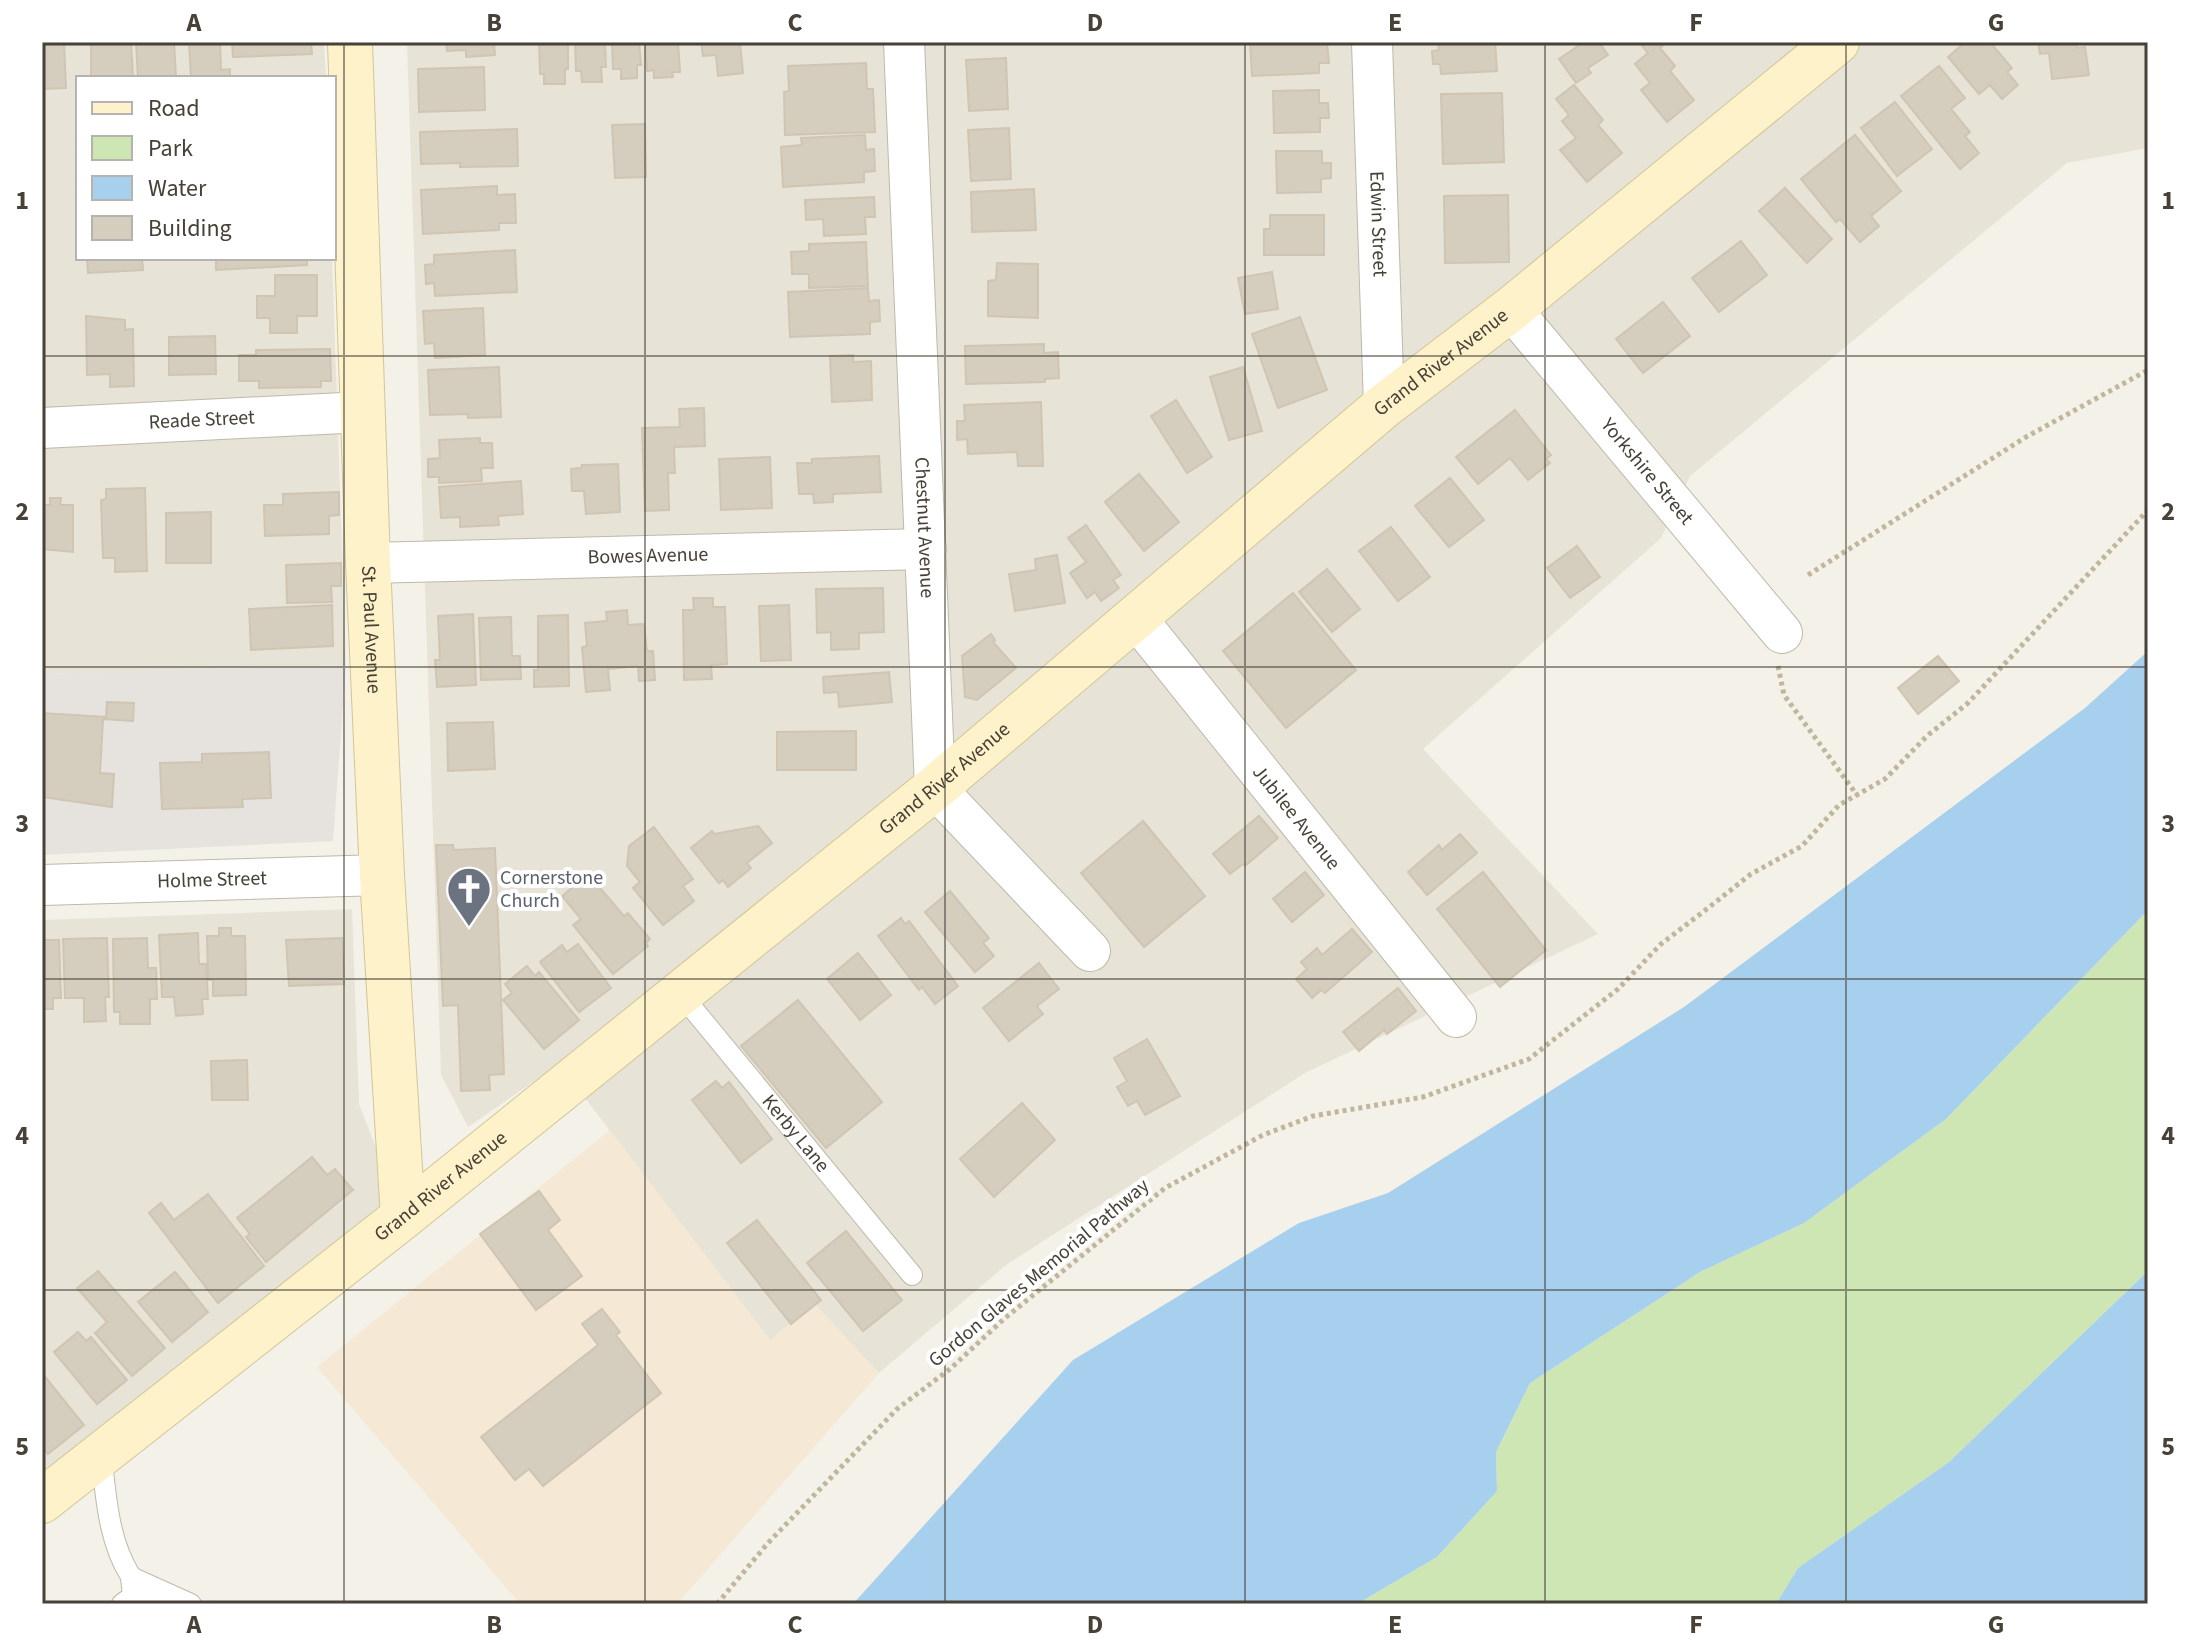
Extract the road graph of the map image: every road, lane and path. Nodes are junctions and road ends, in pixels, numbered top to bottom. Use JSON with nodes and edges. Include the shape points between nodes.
{"nodes":[{"id":1,"x":350,"y":42,"type":"edge"},
{"id":2,"x":904,"y":42,"type":"edge"},
{"id":3,"x":1372,"y":42,"type":"edge"},
{"id":4,"x":1837,"y":42,"type":"edge"},
{"id":5,"x":1511,"y":309,"type":"junction"},
{"id":6,"x":2148,"y":370,"type":"edge"},
{"id":7,"x":1384,"y":406,"type":"junction"},
{"id":8,"x":363,"y":412,"type":"junction"},
{"id":9,"x":42,"y":428,"type":"edge"},
{"id":10,"x":2148,"y":510,"type":"edge"},
{"id":11,"x":926,"y":549,"type":"junction"},
{"id":12,"x":368,"y":563,"type":"junction"},
{"id":13,"x":1808,"y":575,"type":"dead end"},
{"id":14,"x":1136,"y":618,"type":"junction"},
{"id":15,"x":1782,"y":633,"type":"joint"},
{"id":16,"x":935,"y":788,"type":"junction"},
{"id":17,"x":1857,"y":795,"type":"junction"},
{"id":18,"x":382,"y":875,"type":"junction"},
{"id":19,"x":42,"y":885,"type":"edge"},
{"id":20,"x":1090,"y":951,"type":"dead end"},
{"id":21,"x":680,"y":993,"type":"junction"},
{"id":22,"x":1456,"y":1017,"type":"dead end"},
{"id":23,"x":403,"y":1217,"type":"junction"},
{"id":24,"x":912,"y":1275,"type":"dead end"},
{"id":25,"x":101,"y":1454,"type":"junction"},
{"id":26,"x":42,"y":1501,"type":"edge"},
{"id":27,"x":131,"y":1577,"type":"junction"},
{"id":28,"x":122,"y":1604,"type":"edge"},
{"id":29,"x":154,"y":1604,"type":"edge"},
{"id":30,"x":191,"y":1604,"type":"edge"},
{"id":31,"x":717,"y":1604,"type":"edge"}],
"edges":[{"from":1,"to":8,"type":"street","name":"St. Paul Avenue"},
{"from":2,"to":11,"type":"street","name":"Chestnut Avenue"},
{"from":3,"to":7,"type":"street","name":"Edwin Street"},
{"from":4,"to":5,"type":"street","name":"Grand River Avenue"},
{"from":5,"to":7,"type":"street","name":"Grand River Avenue"},
{"from":5,"to":15,"type":"street","name":"Yorkshire Street"},
{"from":6,"to":13,"type":"path","via":[[2026,437]]},
{"from":7,"to":14,"type":"street","name":"Grand River Avenue"},
{"from":8,"to":9,"type":"street","name":"Reade Street"},
{"from":8,"to":12,"type":"street","name":"St. Paul Avenue"},
{"from":10,"to":17,"type":"path","name":"Gordon Glaves Memorial Pathway","via":[[1968,703],[1885,779]]},
{"from":11,"to":12,"type":"street","name":"Bowes Avenue"},
{"from":11,"to":16,"type":"street","name":"Chestnut Avenue"},
{"from":12,"to":18,"type":"street","name":"St. Paul Avenue"},
{"from":14,"to":16,"type":"street","name":"Grand River Avenue"},
{"from":14,"to":22,"type":"street","name":"Jubilee Avenue"},
{"from":15,"to":17,"type":"path","via":[[1777,661],[1784,695]]},
{"from":16,"to":20,"type":"street"},
{"from":16,"to":21,"type":"street","name":"Grand River Avenue"},
{"from":17,"to":31,"type":"path","name":"Gordon Glaves Memorial Pathway","via":[[1839,805],[1802,846],[1751,874],[1661,944],[1618,989],[1529,1059],[1423,1097],[1313,1116],[1263,1135],[1165,1188],[897,1409]]},
{"from":18,"to":19,"type":"street","name":"Holme Street"},
{"from":18,"to":23,"type":"street","name":"St. Paul Avenue"},
{"from":21,"to":23,"type":"street","name":"Grand River Avenue"},
{"from":21,"to":24,"type":"lane","name":"Kerby Lane"},
{"from":23,"to":25,"type":"street","name":"Grand River Avenue"},
{"from":25,"to":26,"type":"street","name":"Grand River Avenue"},
{"from":25,"to":27,"type":"lane","via":[[111,1523]]},
{"from":27,"to":28,"type":"lane","via":[[133,1596]]},
{"from":27,"to":29,"type":"lane"},
{"from":27,"to":30,"type":"lane"}]}
